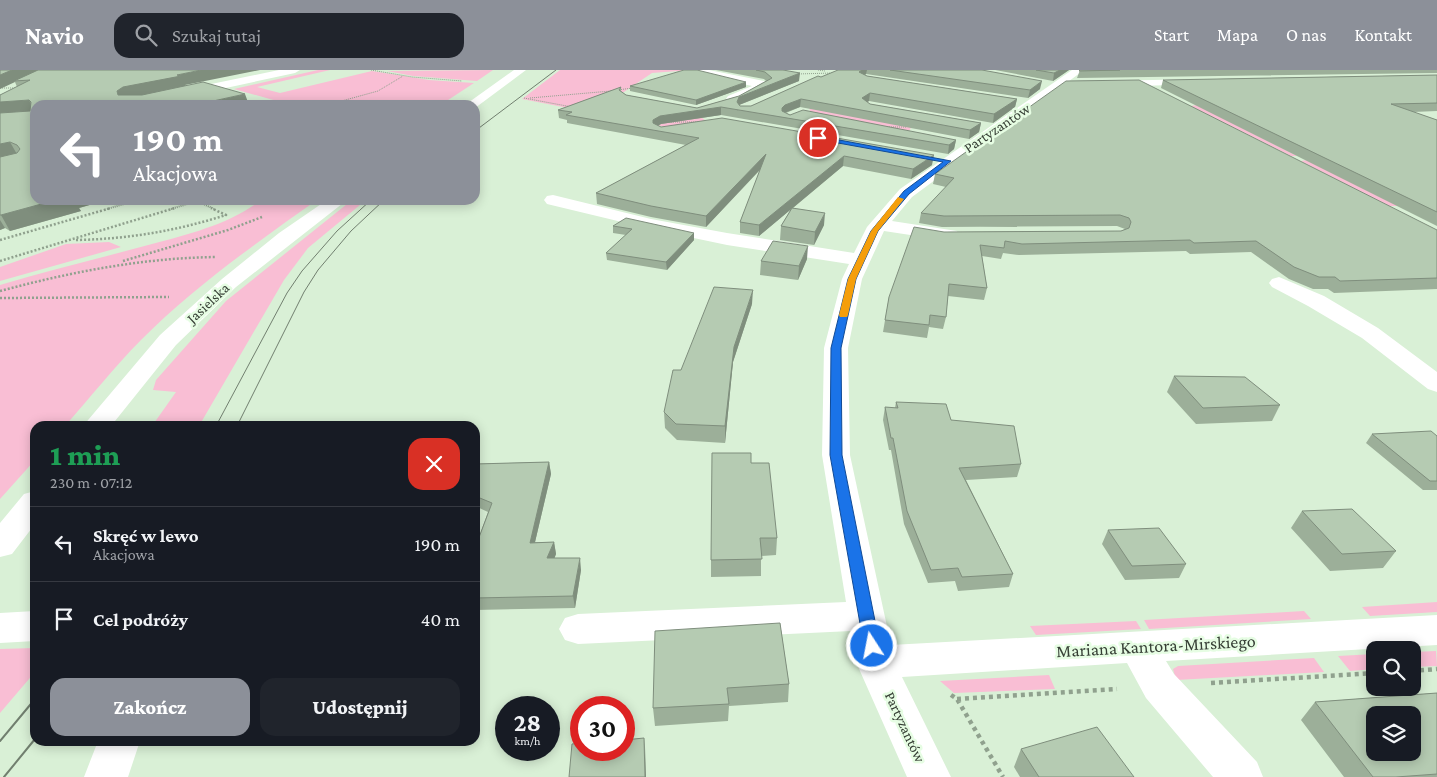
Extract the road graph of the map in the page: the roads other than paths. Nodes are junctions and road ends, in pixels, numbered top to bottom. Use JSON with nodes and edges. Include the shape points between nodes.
{"nodes":[{"id":1,"x":251,"y":70,"type":"edge"},
{"id":2,"x":295,"y":70,"type":"edge"},
{"id":3,"x":521,"y":70,"type":"edge"},
{"id":4,"x":1111,"y":70,"type":"edge"},
{"id":5,"x":696,"y":71,"type":"edge"},
{"id":6,"x":272,"y":75,"type":"junction"},
{"id":7,"x":1210,"y":82,"type":"edge"},
{"id":8,"x":1139,"y":83,"type":"junction"},
{"id":9,"x":1056,"y":87,"type":"edge"},
{"id":10,"x":1163,"y":96,"type":"edge"},
{"id":11,"x":734,"y":99,"type":"junction"},
{"id":12,"x":153,"y":100,"type":"edge"},
{"id":13,"x":478,"y":100,"type":"edge"},
{"id":14,"x":716,"y":100,"type":"edge"},
{"id":15,"x":752,"y":102,"type":"edge"},
{"id":16,"x":980,"y":133,"type":"junction"},
{"id":17,"x":912,"y":134,"type":"edge"},
{"id":18,"x":552,"y":200,"type":"dead end"},
{"id":19,"x":331,"y":205,"type":"edge"},
{"id":20,"x":879,"y":225,"type":"junction"},
{"id":21,"x":971,"y":235,"type":"edge"},
{"id":22,"x":861,"y":260,"type":"junction"},
{"id":23,"x":1279,"y":284,"type":"dead end"},
{"id":24,"x":1437,"y":384,"type":"edge"},
{"id":25,"x":101,"y":421,"type":"edge"},
{"id":26,"x":30,"y":508,"type":"edge"},
{"id":27,"x":0,"y":545,"type":"edge"},
{"id":28,"x":866,"y":616,"type":"junction"},
{"id":29,"x":30,"y":626,"type":"edge"},
{"id":30,"x":0,"y":628,"type":"edge"},
{"id":31,"x":578,"y":629,"type":"dead end"},
{"id":32,"x":1432,"y":636,"type":"edge"},
{"id":33,"x":1137,"y":647,"type":"junction"},
{"id":34,"x":892,"y":661,"type":"junction"},
{"id":35,"x":118,"y":746,"type":"edge"},
{"id":36,"x":106,"y":777,"type":"edge"},
{"id":37,"x":929,"y":777,"type":"edge"},
{"id":38,"x":1241,"y":777,"type":"edge"}],
"edges":[{"from":1,"to":6,"type":"street"},
{"from":2,"to":6,"type":"street"},
{"from":3,"to":13,"type":"street"},
{"from":4,"to":8,"type":"street"},
{"from":5,"to":11,"type":"street","via":[[764,85]]},
{"from":6,"to":12,"type":"street"},
{"from":7,"to":8,"type":"street"},
{"from":8,"to":9,"type":"street"},
{"from":8,"to":10,"type":"street"},
{"from":9,"to":16,"type":"street","name":"Partyzantów"},
{"from":11,"to":14,"type":"street"},
{"from":11,"to":15,"type":"street"},
{"from":16,"to":17,"type":"street"},
{"from":16,"to":20,"type":"street","name":"Partyzantów","via":[[937,159]]},
{"from":18,"to":22,"type":"street","via":[[727,239]]},
{"from":19,"to":25,"type":"street","name":"Jasielska","via":[[229,283],[168,340]]},
{"from":20,"to":21,"type":"street","via":[[942,235]]},
{"from":20,"to":22,"type":"street","name":"Partyzantów"},
{"from":22,"to":28,"type":"street","name":"Partyzantów","via":[[852,279],[836,348],[836,455]]},
{"from":23,"to":24,"type":"street","via":[[1316,301],[1370,333]]},
{"from":26,"to":27,"type":"street"},
{"from":28,"to":31,"type":"street"},
{"from":28,"to":34,"type":"street","name":"Partyzantów"},
{"from":29,"to":30,"type":"street"},
{"from":32,"to":33,"type":"street","name":"Mariana Kantora-Mirskiego"},
{"from":33,"to":34,"type":"street","name":"Mariana Kantora-Mirskiego"},
{"from":33,"to":38,"type":"street","via":[[1160,686]]},
{"from":34,"to":37,"type":"street","name":"Partyzantów"},
{"from":35,"to":36,"type":"street"}]}
